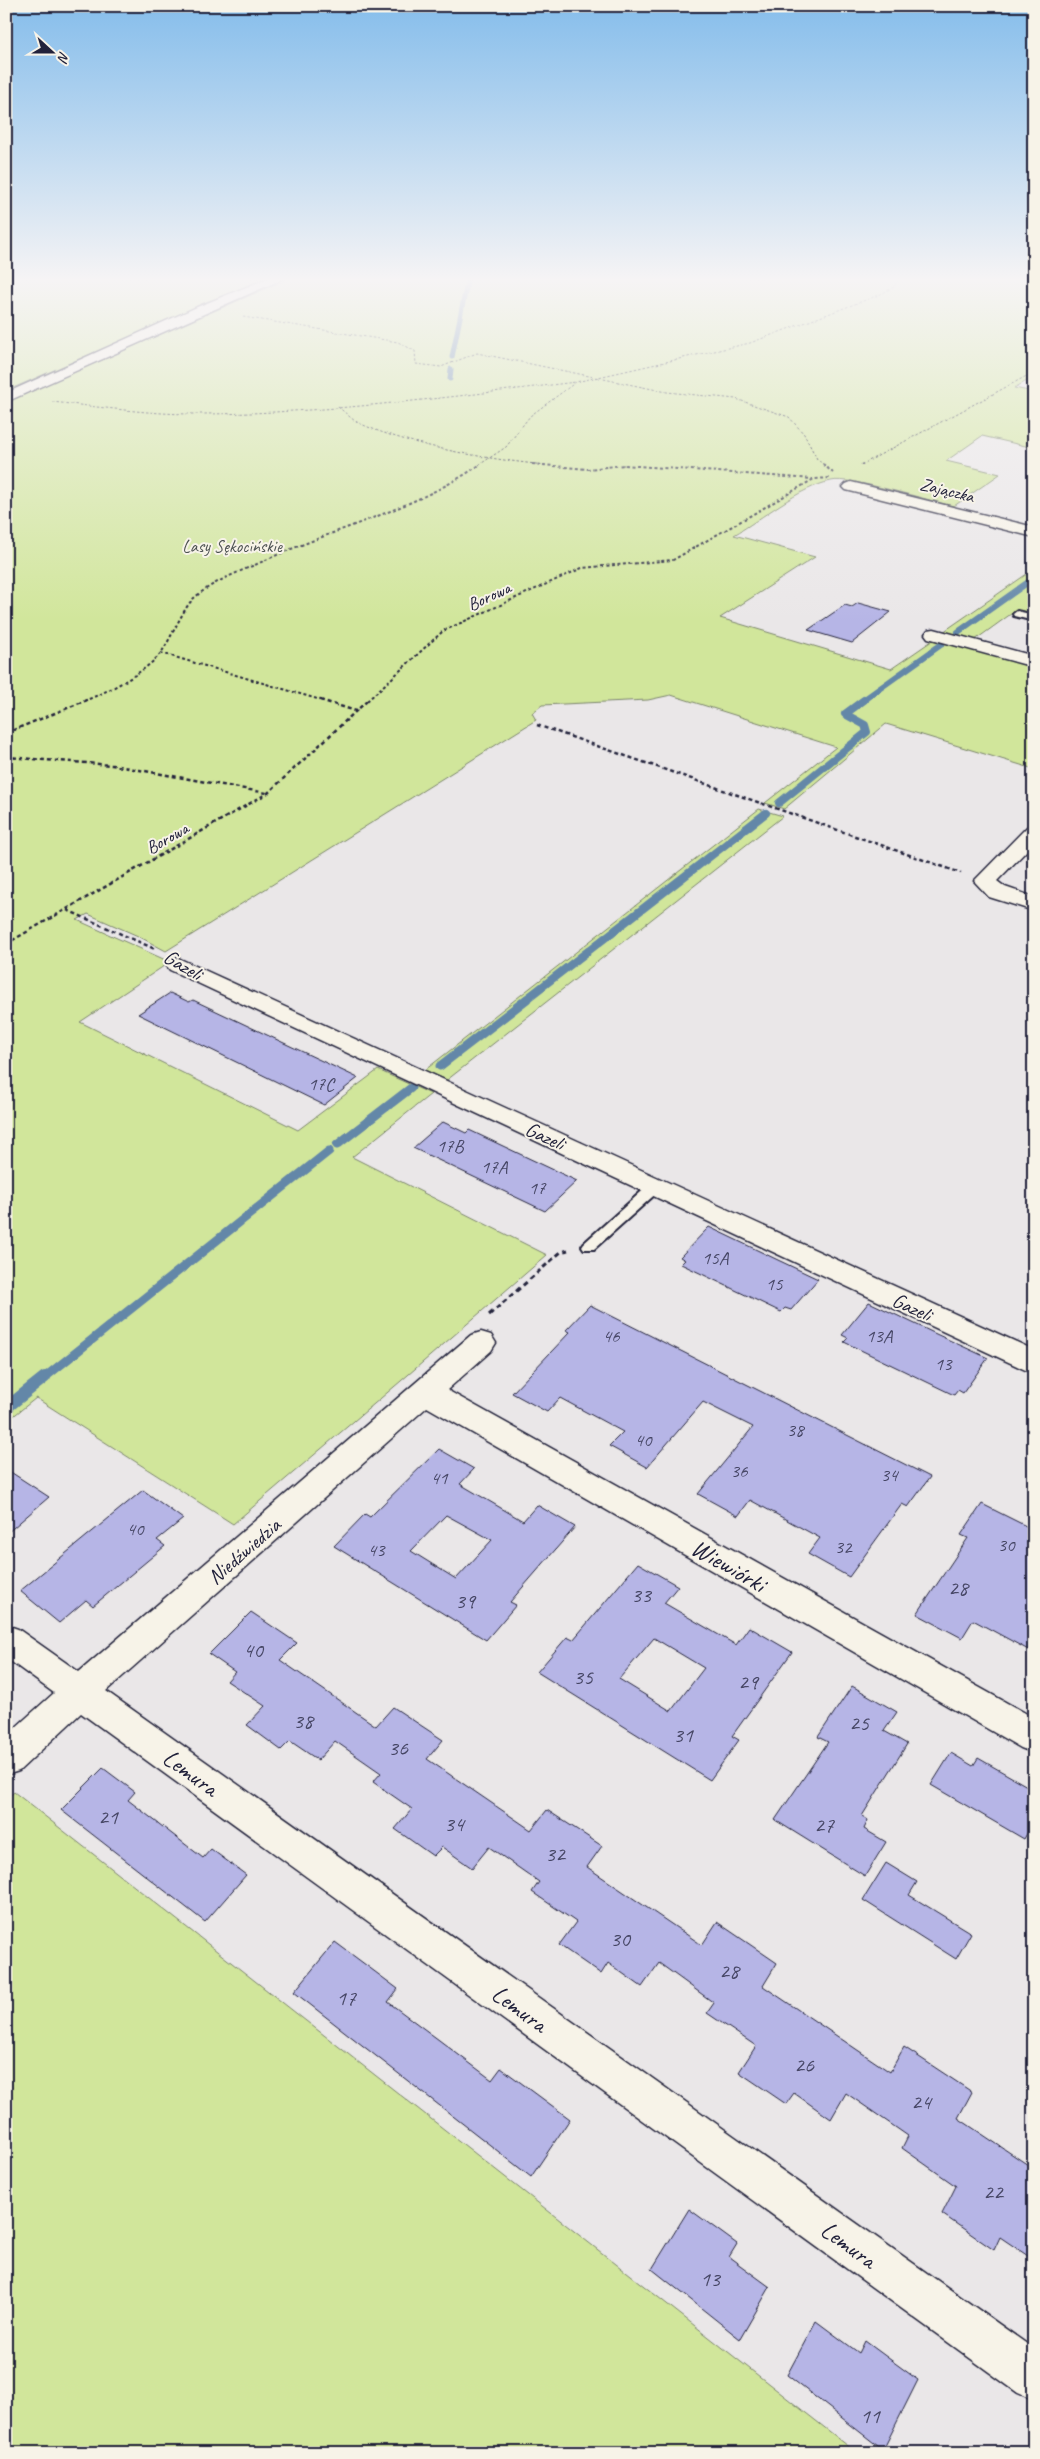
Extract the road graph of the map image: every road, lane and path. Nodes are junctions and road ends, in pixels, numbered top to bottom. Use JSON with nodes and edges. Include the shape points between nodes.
{"nodes":[{"id":1,"x":20,"y":393,"type":"edge"},
{"id":2,"x":484,"y":393,"type":"edge"},
{"id":3,"x":561,"y":393,"type":"edge"},
{"id":4,"x":674,"y":393,"type":"edge"},
{"id":5,"x":998,"y":393,"type":"edge"},
{"id":6,"x":8,"y":398,"type":"edge"},
{"id":7,"x":337,"y":407,"type":"junction"},
{"id":8,"x":492,"y":457,"type":"junction"},
{"id":9,"x":814,"y":479,"type":"junction"},
{"id":10,"x":845,"y":482,"type":"junction"},
{"id":11,"x":1034,"y":532,"type":"edge"},
{"id":12,"x":1017,"y":614,"type":"dead end"},
{"id":13,"x":1034,"y":618,"type":"edge"},
{"id":14,"x":934,"y":634,"type":"dead end"},
{"id":15,"x":161,"y":653,"type":"junction"},
{"id":16,"x":1034,"y":662,"type":"edge"},
{"id":17,"x":357,"y":711,"type":"junction"},
{"id":18,"x":538,"y":725,"type":"dead end"},
{"id":19,"x":6,"y":733,"type":"edge"},
{"id":20,"x":6,"y":757,"type":"edge"},
{"id":21,"x":268,"y":793,"type":"junction"},
{"id":22,"x":1034,"y":831,"type":"edge"},
{"id":23,"x":985,"y":881,"type":"junction"},
{"id":24,"x":1034,"y":904,"type":"edge"},
{"id":25,"x":67,"y":910,"type":"junction"},
{"id":26,"x":6,"y":944,"type":"edge"},
{"id":27,"x":178,"y":965,"type":"joint"},
{"id":28,"x":655,"y":1187,"type":"junction"},
{"id":29,"x":589,"y":1246,"type":"joint"},
{"id":30,"x":481,"y":1342,"type":"joint"},
{"id":31,"x":1034,"y":1363,"type":"edge"},
{"id":32,"x":425,"y":1392,"type":"junction"},
{"id":33,"x":6,"y":1639,"type":"edge"},
{"id":34,"x":80,"y":1692,"type":"junction"},
{"id":35,"x":1034,"y":1737,"type":"edge"},
{"id":36,"x":6,"y":1759,"type":"edge"},
{"id":37,"x":1034,"y":2377,"type":"edge"}],
"edges":[{"from":1,"to":6,"type":"street"},
{"from":2,"to":7,"type":"path"},
{"from":3,"to":8,"type":"path","via":[[530,416],[506,447]]},
{"from":4,"to":10,"type":"path","via":[[736,399],[789,417],[804,434],[817,459]]},
{"from":5,"to":10,"type":"path","name":"Borowa"},
{"from":6,"to":7,"type":"path","via":[[125,410],[212,414]]},
{"from":7,"to":8,"type":"path","via":[[358,422],[417,443]]},
{"from":8,"to":9,"type":"path","via":[[521,464],[588,469],[624,465]]},
{"from":8,"to":15,"type":"path","via":[[455,482],[401,507],[302,543],[231,576],[193,600]]},
{"from":9,"to":10,"type":"path","name":"Borowa"},
{"from":9,"to":17,"type":"path","name":"Borowa","via":[[673,560],[582,568],[443,631]]},
{"from":10,"to":11,"type":"street","name":"Zajączka"},
{"from":12,"to":13,"type":"lane"},
{"from":14,"to":16,"type":"street"},
{"from":15,"to":17,"type":"path"},
{"from":15,"to":19,"type":"path","via":[[127,681]]},
{"from":17,"to":21,"type":"path","name":"Borowa"},
{"from":18,"to":23,"type":"path"},
{"from":20,"to":21,"type":"path","via":[[112,765]]},
{"from":21,"to":25,"type":"path","name":"Borowa"},
{"from":22,"to":23,"type":"street"},
{"from":23,"to":24,"type":"street","via":[[997,892]]},
{"from":25,"to":26,"type":"path","name":"Borowa"},
{"from":25,"to":27,"type":"path","name":"Gazeli","via":[[183,962]]},
{"from":27,"to":28,"type":"street","name":"Gazeli"},
{"from":28,"to":29,"type":"lane"},
{"from":28,"to":31,"type":"street","name":"Gazeli"},
{"from":29,"to":30,"type":"path","via":[[561,1252],[484,1320]]},
{"from":30,"to":32,"type":"street","name":"Niedźwiedzia"},
{"from":32,"to":34,"type":"street","name":"Niedźwiedzia"},
{"from":32,"to":35,"type":"street","name":"Wiewiórki"},
{"from":33,"to":34,"type":"street","name":"Lemura"},
{"from":34,"to":36,"type":"street","name":"Niedźwiedzia"},
{"from":34,"to":37,"type":"street","name":"Lemura"}]}
